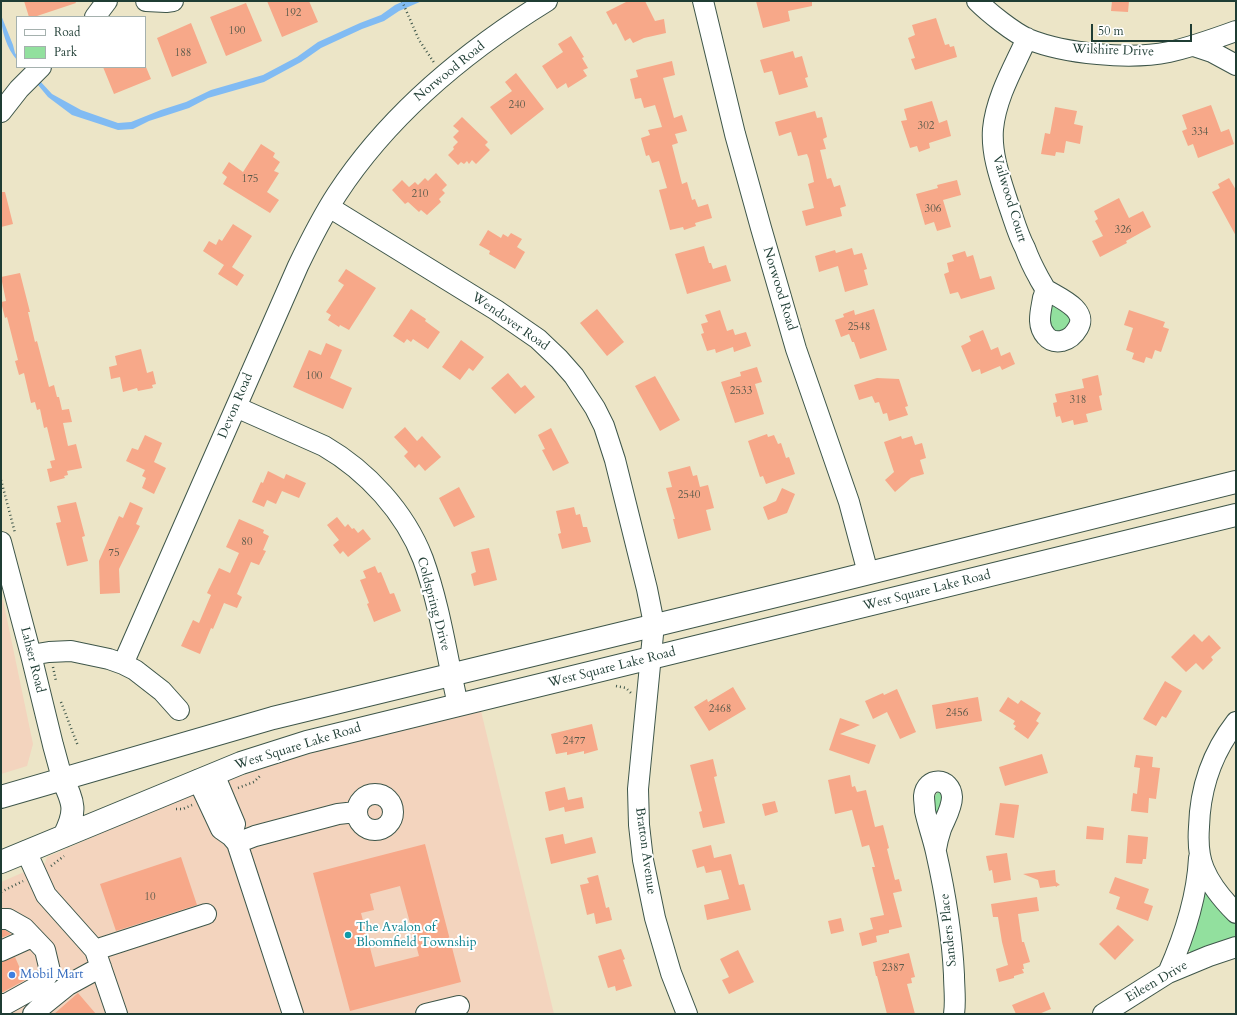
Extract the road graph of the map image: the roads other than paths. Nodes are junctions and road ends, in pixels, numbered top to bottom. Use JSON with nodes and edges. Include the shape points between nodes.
{"nodes":[{"id":1,"x":106,"y":1,"type":"edge"},
{"id":2,"x":146,"y":1,"type":"edge"},
{"id":3,"x":173,"y":1,"type":"edge"},
{"id":4,"x":547,"y":1,"type":"edge"},
{"id":5,"x":703,"y":1,"type":"edge"},
{"id":6,"x":977,"y":1,"type":"edge"},
{"id":7,"x":96,"y":16,"type":"edge"},
{"id":8,"x":1236,"y":32,"type":"edge"},
{"id":9,"x":1027,"y":38,"type":"junction"},
{"id":10,"x":1194,"y":46,"type":"junction"},
{"id":11,"x":1236,"y":65,"type":"edge"},
{"id":12,"x":40,"y":68,"type":"edge"},
{"id":13,"x":1,"y":112,"type":"edge"},
{"id":14,"x":365,"y":156,"type":"joint"},
{"id":15,"x":329,"y":207,"type":"junction"},
{"id":16,"x":1044,"y":289,"type":"dead end"},
{"id":17,"x":236,"y":407,"type":"junction"},
{"id":18,"x":1236,"y":482,"type":"edge"},
{"id":19,"x":1236,"y":515,"type":"edge"},
{"id":20,"x":1,"y":543,"type":"edge"},
{"id":21,"x":868,"y":573,"type":"junction"},
{"id":22,"x":5,"y":578,"type":"edge"},
{"id":23,"x":654,"y":624,"type":"junction"},
{"id":24,"x":31,"y":655,"type":"junction"},
{"id":25,"x":651,"y":658,"type":"junction"},
{"id":26,"x":123,"y":664,"type":"junction"},
{"id":27,"x":451,"y":674,"type":"junction"},
{"id":28,"x":458,"y":705,"type":"junction"},
{"id":29,"x":179,"y":710,"type":"dead end"},
{"id":30,"x":1236,"y":722,"type":"edge"},
{"id":31,"x":206,"y":777,"type":"junction"},
{"id":32,"x":62,"y":778,"type":"junction"},
{"id":33,"x":1,"y":797,"type":"edge"},
{"id":34,"x":356,"y":812,"type":"dead end"},
{"id":35,"x":234,"y":840,"type":"junction"},
{"id":36,"x":66,"y":845,"type":"junction"},
{"id":37,"x":936,"y":849,"type":"dead end"},
{"id":38,"x":26,"y":851,"type":"junction"},
{"id":39,"x":1199,"y":854,"type":"junction"},
{"id":40,"x":1,"y":862,"type":"edge"},
{"id":41,"x":1236,"y":912,"type":"edge"},
{"id":42,"x":206,"y":914,"type":"dead end"},
{"id":43,"x":1,"y":919,"type":"edge"},
{"id":44,"x":32,"y":936,"type":"junction"},
{"id":45,"x":1236,"y":948,"type":"edge"},
{"id":46,"x":2,"y":949,"type":"edge"},
{"id":47,"x":98,"y":958,"type":"junction"},
{"id":48,"x":1168,"y":973,"type":"junction"},
{"id":49,"x":1,"y":1004,"type":"edge"},
{"id":50,"x":459,"y":1006,"type":"dead end"},
{"id":51,"x":955,"y":1013,"type":"edge"},
{"id":52,"x":33,"y":1014,"type":"edge"},
{"id":53,"x":117,"y":1014,"type":"edge"},
{"id":54,"x":293,"y":1014,"type":"edge"},
{"id":55,"x":426,"y":1014,"type":"edge"},
{"id":56,"x":687,"y":1014,"type":"edge"},
{"id":57,"x":1103,"y":1014,"type":"edge"}],
"edges":[{"from":1,"to":7,"type":"street"},
{"from":2,"to":3,"type":"street"},
{"from":4,"to":14,"type":"street","name":"Norwood Road","via":[[443,76],[401,114]]},
{"from":5,"to":21,"type":"street","name":"Norwood Road","via":[[733,127],[763,236],[796,348],[849,502]]},
{"from":6,"to":9,"type":"street","name":"Wilshire Drive","via":[[1001,22]]},
{"from":8,"to":10,"type":"street","name":"Wilshire Drive"},
{"from":9,"to":10,"type":"street","name":"Wilshire Drive","via":[[1065,50],[1106,54],[1148,55]]},
{"from":9,"to":16,"type":"street","name":"Vailwood Court","via":[[1002,94],[995,118],[993,141],[996,165],[1023,246]]},
{"from":10,"to":11,"type":"street"},
{"from":12,"to":13,"type":"street"},
{"from":14,"to":15,"type":"street","name":"Devon Road"},
{"from":15,"to":17,"type":"street","name":"Devon Road","via":[[298,266]]},
{"from":15,"to":23,"type":"street","name":"Wendover Road","via":[[522,327],[548,348],[574,376],[595,408],[610,443]]},
{"from":17,"to":26,"type":"street","name":"Devon Road"},
{"from":17,"to":27,"type":"street","name":"Coldspring Drive","via":[[336,453],[366,477],[392,506],[416,544],[426,570]]},
{"from":18,"to":21,"type":"highway"},
{"from":19,"to":25,"type":"highway","name":"West Square Lake Road"},
{"from":20,"to":22,"type":"street","name":"Lahser Road"},
{"from":21,"to":23,"type":"highway"},
{"from":22,"to":24,"type":"street","name":"Lahser Road"},
{"from":23,"to":25,"type":"street","name":"Wendover Road"},
{"from":23,"to":27,"type":"highway"},
{"from":24,"to":26,"type":"street","via":[[71,651]]},
{"from":24,"to":32,"type":"street","name":"Lahser Road"},
{"from":25,"to":28,"type":"highway","name":"West Square Lake Road"},
{"from":25,"to":56,"type":"street","name":"Bratton Avenue","via":[[638,789],[641,843],[660,938]]},
{"from":26,"to":29,"type":"street","via":[[162,691]]},
{"from":27,"to":28,"type":"street","name":"Coldspring Drive"},
{"from":27,"to":32,"type":"highway","via":[[250,724]]},
{"from":28,"to":31,"type":"highway","name":"West Square Lake Road","via":[[307,742]]},
{"from":30,"to":39,"type":"street","via":[[1216,753],[1204,784],[1199,812]]},
{"from":31,"to":35,"type":"street","via":[[214,797],[235,824]]},
{"from":31,"to":36,"type":"highway","name":"West Square Lake Road"},
{"from":32,"to":33,"type":"highway"},
{"from":32,"to":36,"type":"highway","via":[[71,797],[73,810]]},
{"from":34,"to":35,"type":"street","via":[[338,814]]},
{"from":35,"to":54,"type":"street"},
{"from":36,"to":38,"type":"highway","name":"West Square Lake Road"},
{"from":37,"to":51,"type":"street","name":"Sanders Place","via":[[948,912]]},
{"from":38,"to":40,"type":"highway","name":"West Square Lake Road"},
{"from":38,"to":47,"type":"street","via":[[46,895]]},
{"from":39,"to":41,"type":"street","via":[[1212,884]]},
{"from":39,"to":48,"type":"street","via":[[1197,883],[1191,908]]},
{"from":42,"to":47,"type":"street"},
{"from":43,"to":44,"type":"street","via":[[8,919]]},
{"from":44,"to":46,"type":"street"},
{"from":44,"to":49,"type":"street","via":[[45,950],[50,971],[42,984],[6,1004]]},
{"from":45,"to":48,"type":"street","name":"Eileen Drive"},
{"from":47,"to":52,"type":"street"},
{"from":47,"to":53,"type":"street"},
{"from":48,"to":57,"type":"street","name":"Eileen Drive"},
{"from":50,"to":55,"type":"street"}]}
